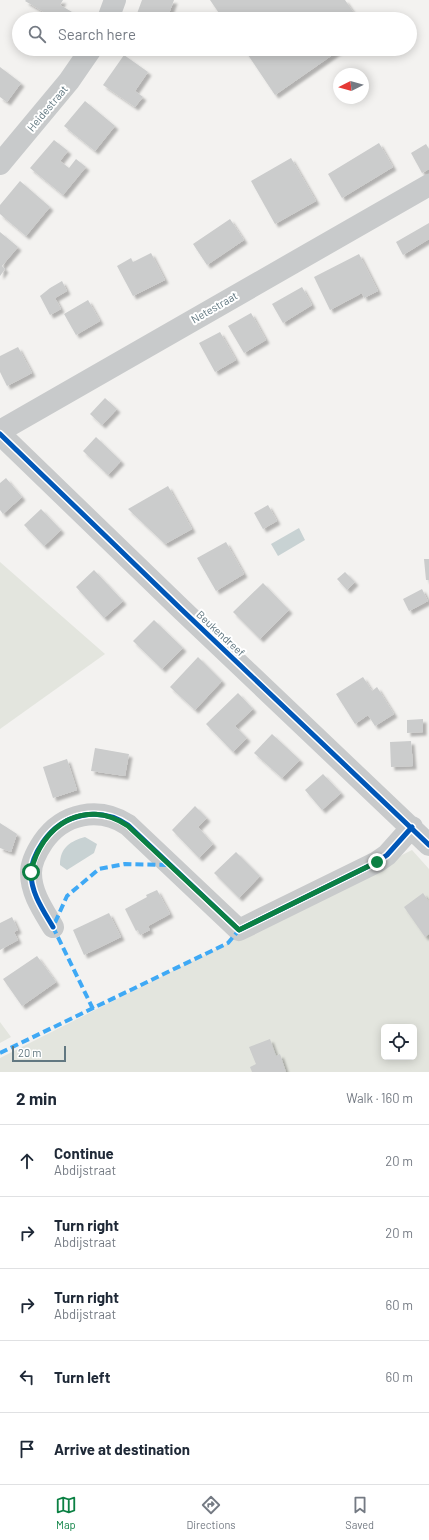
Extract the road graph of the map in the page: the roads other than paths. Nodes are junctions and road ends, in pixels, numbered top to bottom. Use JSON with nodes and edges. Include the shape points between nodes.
{"nodes":[{"id":1,"x":115,"y":0,"type":"edge"},
{"id":2,"x":111,"y":12,"type":"edge"},
{"id":3,"x":86,"y":56,"type":"edge"},
{"id":4,"x":0,"y":164,"type":"edge"},
{"id":5,"x":429,"y":185,"type":"edge"},
{"id":6,"x":0,"y":431,"type":"edge"},
{"id":7,"x":0,"y":434,"type":"edge"},
{"id":8,"x":412,"y":827,"type":"junction"},
{"id":9,"x":429,"y":845,"type":"edge"},
{"id":10,"x":53,"y":927,"type":"dead end"}],
"edges":[{"from":1,"to":2,"type":"street"},
{"from":3,"to":4,"type":"street","name":"Heidestraat","via":[[69,81]]},
{"from":5,"to":6,"type":"street","name":"Netestraat"},
{"from":7,"to":8,"type":"street","name":"Beukendreef"},
{"from":8,"to":9,"type":"street","name":"Beukendreef"},
{"from":8,"to":10,"type":"street","via":[[387,856],[377,862],[239,930],[128,826],[108,815],[80,816],[57,826],[39,848],[31,872],[32,886]]}]}
